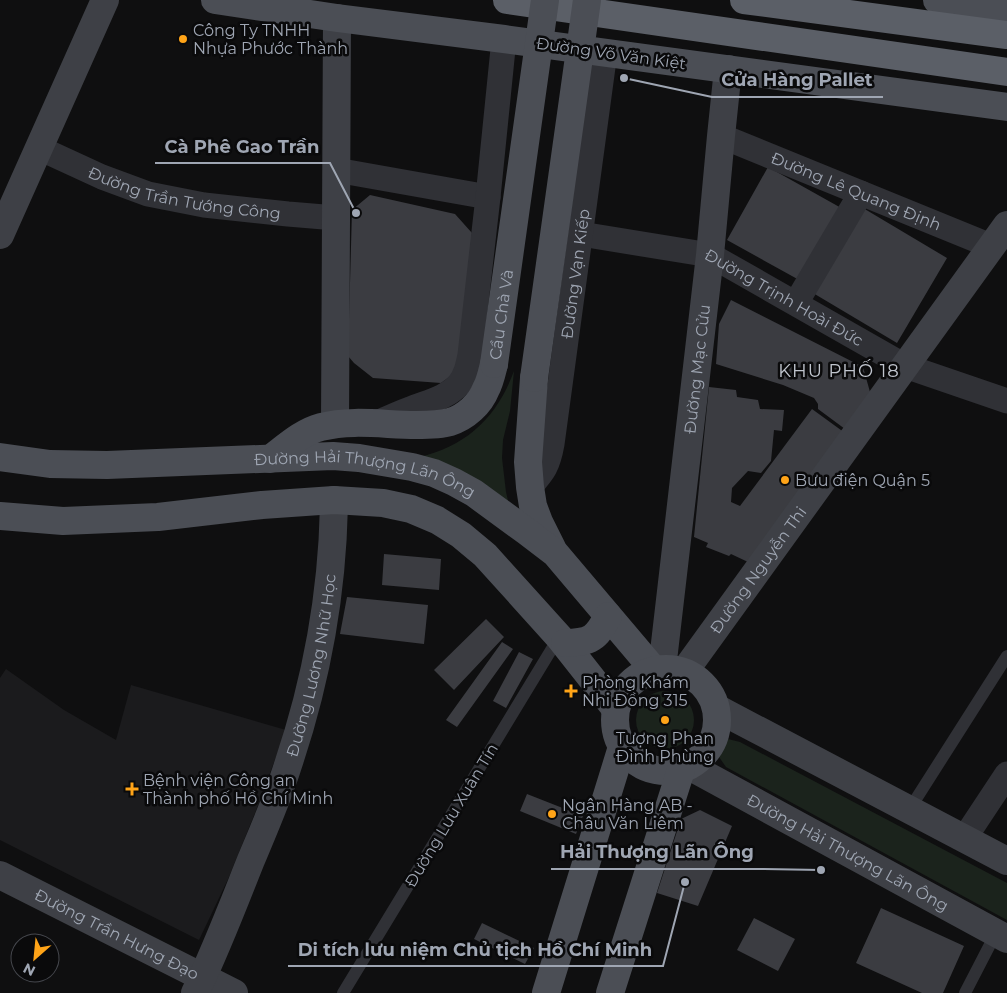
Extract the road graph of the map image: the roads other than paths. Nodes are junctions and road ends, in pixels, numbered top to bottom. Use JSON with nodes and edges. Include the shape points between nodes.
{"nodes":[{"id":1,"x":105,"y":0,"type":"edge"},
{"id":2,"x":215,"y":0,"type":"edge"},
{"id":3,"x":507,"y":0,"type":"edge"},
{"id":4,"x":545,"y":0,"type":"edge"},
{"id":5,"x":587,"y":0,"type":"edge"},
{"id":6,"x":744,"y":0,"type":"edge"},
{"id":7,"x":937,"y":0,"type":"edge"},
{"id":8,"x":1007,"y":10,"type":"edge"},
{"id":9,"x":337,"y":18,"type":"junction"},
{"id":10,"x":1007,"y":36,"type":"edge"},
{"id":11,"x":504,"y":38,"type":"junction"},
{"id":12,"x":605,"y":52,"type":"junction"},
{"id":13,"x":728,"y":69,"type":"junction"},
{"id":14,"x":1007,"y":72,"type":"edge"},
{"id":15,"x":1007,"y":106,"type":"edge"},
{"id":16,"x":721,"y":136,"type":"junction"},
{"id":17,"x":39,"y":148,"type":"junction"},
{"id":18,"x":336,"y":170,"type":"junction"},
{"id":19,"x":861,"y":193,"type":"junction"},
{"id":20,"x":488,"y":197,"type":"junction"},
{"id":21,"x":336,"y":218,"type":"junction"},
{"id":22,"x":1007,"y":225,"type":"edge"},
{"id":23,"x":581,"y":234,"type":"junction"},
{"id":24,"x":0,"y":235,"type":"edge"},
{"id":25,"x":991,"y":246,"type":"junction"},
{"id":26,"x":710,"y":254,"type":"junction"},
{"id":27,"x":796,"y":304,"type":"junction"},
{"id":28,"x":905,"y":366,"type":"junction"},
{"id":29,"x":1007,"y":401,"type":"edge"},
{"id":30,"x":377,"y":423,"type":"junction"},
{"id":31,"x":335,"y":424,"type":"junction"},
{"id":32,"x":0,"y":457,"type":"edge"},
{"id":33,"x":270,"y":459,"type":"junction"},
{"id":34,"x":530,"y":487,"type":"junction"},
{"id":35,"x":334,"y":500,"type":"junction"},
{"id":36,"x":0,"y":516,"type":"edge"},
{"id":37,"x":554,"y":553,"type":"junction"},
{"id":38,"x":608,"y":616,"type":"junction"},
{"id":39,"x":562,"y":640,"type":"junction"},
{"id":40,"x":1007,"y":656,"type":"edge"},
{"id":41,"x":667,"y":670,"type":"junction"},
{"id":42,"x":615,"y":708,"type":"junction"},
{"id":43,"x":716,"y":708,"type":"junction"},
{"id":44,"x":622,"y":747,"type":"junction"},
{"id":45,"x":685,"y":768,"type":"junction"},
{"id":46,"x":1007,"y":774,"type":"edge"},
{"id":47,"x":909,"y":810,"type":"junction"},
{"id":48,"x":964,"y":839,"type":"junction"},
{"id":49,"x":1007,"y":861,"type":"edge"},
{"id":50,"x":0,"y":875,"type":"edge"},
{"id":51,"x":1002,"y":936,"type":"edge"},
{"id":52,"x":199,"y":985,"type":"edge"},
{"id":53,"x":234,"y":993,"type":"edge"},
{"id":54,"x":343,"y":993,"type":"edge"},
{"id":55,"x":546,"y":993,"type":"edge"},
{"id":56,"x":610,"y":993,"type":"edge"},
{"id":57,"x":965,"y":993,"type":"edge"}],
"edges":[{"from":1,"to":17,"type":"street"},
{"from":2,"to":9,"type":"main road","name":"Đường Võ Văn Kiệt"},
{"from":3,"to":14,"type":"highway"},
{"from":4,"to":30,"type":"main road","name":"Cầu Chà Và","bridge":true,"via":[[494,364],[487,389],[466,414],[450,422],[432,425]]},
{"from":5,"to":34,"type":"main road","bridge":true,"via":[[534,378],[528,462]]},
{"from":6,"to":10,"type":"highway"},
{"from":7,"to":8,"type":"main road"},
{"from":9,"to":11,"type":"main road","name":"Đường Võ Văn Kiệt"},
{"from":9,"to":18,"type":"street"},
{"from":11,"to":12,"type":"main road","name":"Đường Võ Văn Kiệt"},
{"from":11,"to":20,"type":"street"},
{"from":12,"to":13,"type":"main road","name":"Đường Võ Văn Kiệt"},
{"from":12,"to":23,"type":"street","name":"Đường Vạn Kiếp"},
{"from":13,"to":15,"type":"main road","name":"Đường Võ Văn Kiệt"},
{"from":13,"to":16,"type":"street","name":"Đường Mạc Cửu"},
{"from":16,"to":19,"type":"street","name":"Đường Lê Quang Định"},
{"from":16,"to":26,"type":"street","name":"Đường Mạc Cửu"},
{"from":17,"to":21,"type":"street","name":"Đường Trần Tướng Công","via":[[148,194],[204,204]]},
{"from":17,"to":24,"type":"street"},
{"from":18,"to":20,"type":"street"},
{"from":18,"to":21,"type":"street"},
{"from":19,"to":25,"type":"street","name":"Đường Lê Quang Định"},
{"from":19,"to":27,"type":"street"},
{"from":20,"to":30,"type":"street","via":[[467,371],[460,384],[450,392]]},
{"from":21,"to":31,"type":"street"},
{"from":22,"to":25,"type":"street","name":"Đường Nguyễn Thi"},
{"from":23,"to":26,"type":"street","name":"Đường Trịnh Hoài Đức"},
{"from":23,"to":34,"type":"street","name":"Đường Vạn Kiếp","via":[[549,459],[544,471]]},
{"from":25,"to":28,"type":"street","name":"Đường Nguyễn Thi"},
{"from":26,"to":27,"type":"street","name":"Đường Trịnh Hoài Đức"},
{"from":26,"to":41,"type":"street","name":"Đường Mạc Cửu"},
{"from":27,"to":28,"type":"street","name":"Đường Trịnh Hoài Đức"},
{"from":28,"to":29,"type":"street","name":"Đường Trịnh Hoài Đức"},
{"from":28,"to":41,"type":"street","name":"Đường Nguyễn Thi"},
{"from":30,"to":31,"type":"main road","name":"Cầu Chà Và"},
{"from":31,"to":33,"type":"main road","name":"Cầu Chà Và","via":[[305,434]]},
{"from":32,"to":33,"type":"main road","name":"Đường Hải Thượng Lãn Ông","via":[[50,464],[107,465]]},
{"from":33,"to":37,"type":"main road","name":"Đường Hải Thượng Lãn Ông","via":[[359,458],[434,473],[474,493]]},
{"from":34,"to":37,"type":"main road","via":[[533,506]]},
{"from":35,"to":36,"type":"main road","name":"Đường Hải Thượng Lãn Ông","via":[[158,517],[63,521]]},
{"from":35,"to":39,"type":"main road","name":"Đường Hải Thượng Lãn Ông","via":[[383,503],[411,509],[437,520],[485,555]]},
{"from":35,"to":52,"type":"street","name":"Đường Lương Nhữ Học","via":[[328,601],[302,720],[278,794]]},
{"from":37,"to":38,"type":"main road","name":"Đường Hải Thượng Lãn Ông"},
{"from":38,"to":39,"type":"main road","via":[[587,641]]},
{"from":38,"to":41,"type":"main road","name":"Đường Hải Thượng Lãn Ông"},
{"from":39,"to":42,"type":"main road","name":"Đường Hải Thượng Lãn Ông"},
{"from":39,"to":54,"type":"lane","name":"Đường Lưu Xuân Tín"},
{"from":40,"to":47,"type":"lane"},
{"from":41,"to":42,"type":"main road","via":[[643,674],[633,680],[619,697]]},
{"from":41,"to":43,"type":"main road","via":[[696,679],[712,697]]},
{"from":42,"to":44,"type":"main road","via":[[616,735]]},
{"from":43,"to":45,"type":"main road","via":[[715,736],[709,748],[700,759]]},
{"from":43,"to":47,"type":"street"},
{"from":44,"to":45,"type":"main road","via":[[633,760],[646,768],[664,772]]},
{"from":44,"to":55,"type":"main road"},
{"from":45,"to":51,"type":"street","name":"Đường Hải Thượng Lãn Ông"},
{"from":45,"to":56,"type":"main road"},
{"from":46,"to":48,"type":"street"},
{"from":47,"to":48,"type":"street"},
{"from":48,"to":49,"type":"street"},
{"from":50,"to":52,"type":"street","name":"Đường Trần Hưng Đạo"},
{"from":51,"to":57,"type":"lane"},
{"from":52,"to":53,"type":"street","name":"Đường Trần Hưng Đạo"}]}
